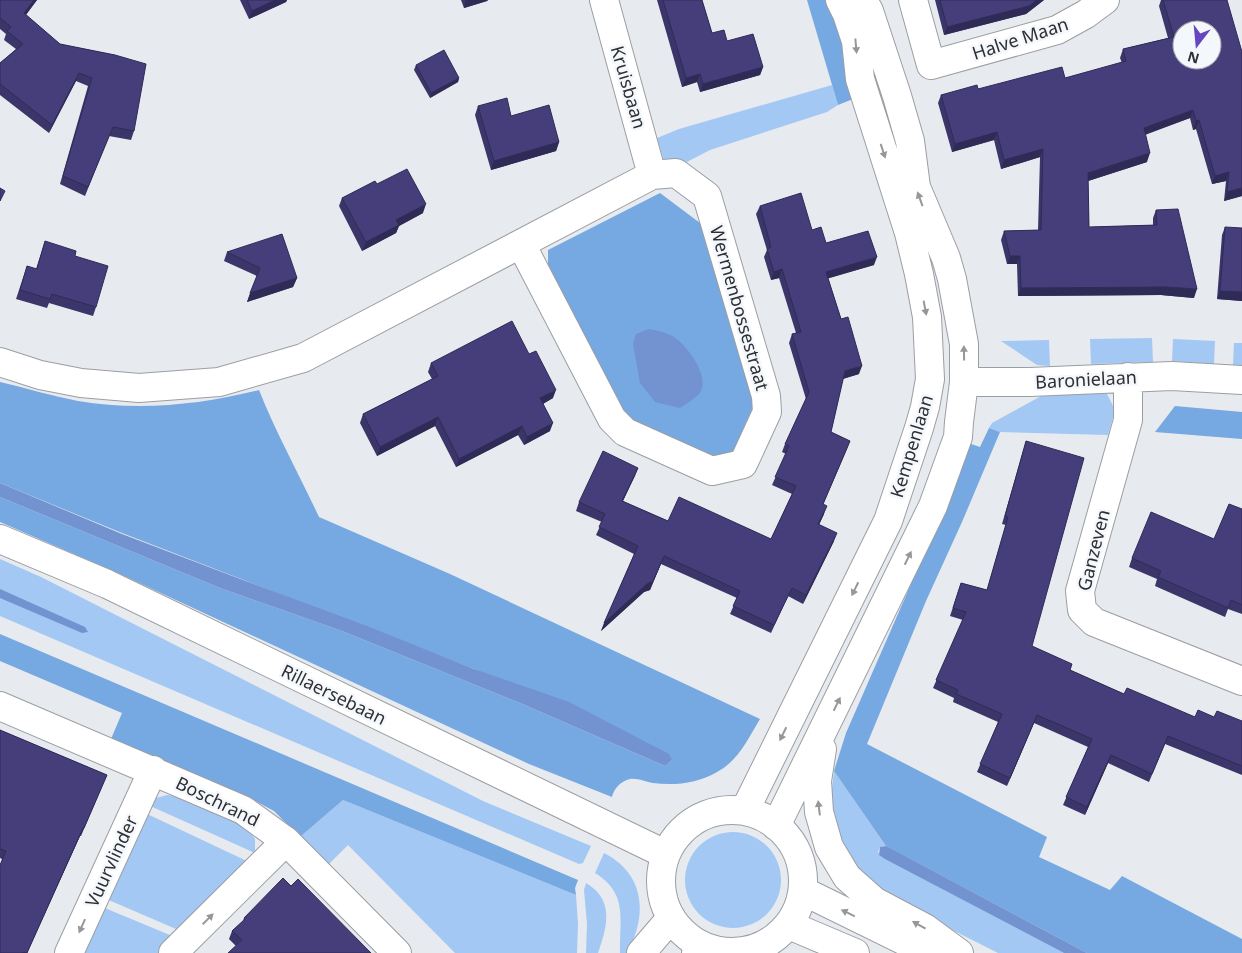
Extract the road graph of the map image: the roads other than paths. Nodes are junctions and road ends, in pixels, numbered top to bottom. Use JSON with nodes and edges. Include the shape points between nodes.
{"nodes":[{"id":1,"x":604,"y":0,"type":"edge"},
{"id":2,"x":840,"y":0,"type":"edge"},
{"id":3,"x":863,"y":0,"type":"edge"},
{"id":4,"x":913,"y":0,"type":"edge"},
{"id":5,"x":1105,"y":0,"type":"edge"},
{"id":6,"x":652,"y":175,"type":"junction"},
{"id":7,"x":521,"y":244,"type":"junction"},
{"id":8,"x":0,"y":362,"type":"edge"},
{"id":9,"x":1128,"y":377,"type":"junction"},
{"id":10,"x":930,"y":379,"type":"junction"},
{"id":11,"x":1242,"y":380,"type":"edge"},
{"id":12,"x":964,"y":382,"type":"junction"},
{"id":13,"x":0,"y":539,"type":"edge"},
{"id":14,"x":1242,"y":681,"type":"edge"},
{"id":15,"x":0,"y":706,"type":"edge"},
{"id":16,"x":825,"y":728,"type":"junction"},
{"id":17,"x":153,"y":770,"type":"junction"},
{"id":18,"x":745,"y":810,"type":"junction"},
{"id":19,"x":776,"y":826,"type":"junction"},
{"id":20,"x":286,"y":841,"type":"junction"},
{"id":21,"x":666,"y":854,"type":"junction"},
{"id":22,"x":802,"y":891,"type":"junction"},
{"id":23,"x":671,"y":918,"type":"junction"},
{"id":24,"x":789,"y":925,"type":"junction"},
{"id":25,"x":700,"y":950,"type":"edge"},
{"id":26,"x":69,"y":953,"type":"edge"},
{"id":27,"x":173,"y":953,"type":"edge"},
{"id":28,"x":397,"y":953,"type":"edge"},
{"id":29,"x":641,"y":953,"type":"edge"},
{"id":30,"x":855,"y":953,"type":"edge"},
{"id":31,"x":941,"y":953,"type":"edge"},
{"id":32,"x":959,"y":953,"type":"edge"}],
"edges":[{"from":1,"to":6,"type":"street","name":"Kruisbaan"},
{"from":2,"to":10,"type":"street","name":"Kempenlaan","one_way":true,"via":[[854,32],[860,79],[919,274],[927,317]]},
{"from":12,"to":3,"type":"street","name":"Kempenlaan","one_way":true,"via":[[964,344],[952,279],[916,187],[910,140]]},
{"from":4,"to":5,"type":"street","name":"Halve Maan","via":[[931,65],[1057,30]]},
{"from":6,"to":7,"type":"street","name":"Wermenbossestraat"},
{"from":6,"to":7,"type":"street","name":"Wermenbossestraat","via":[[676,173],[706,196],[766,396],[767,412],[743,464],[712,471],[625,432],[612,419]]},
{"from":7,"to":8,"type":"street","name":"Wermenbossestraat","via":[[303,358],[218,382],[139,388],[81,383],[40,375]]},
{"from":9,"to":11,"type":"street","name":"Baronielaan"},
{"from":9,"to":12,"type":"street","name":"Baronielaan"},
{"from":9,"to":14,"type":"street","name":"Ganzeven","via":[[1128,420],[1080,591],[1082,610],[1094,622]]},
{"from":10,"to":12,"type":"street","name":"Baronielaan"},
{"from":10,"to":18,"type":"street","name":"Kempenlaan","one_way":true,"via":[[919,428],[888,521]]},
{"from":16,"to":12,"type":"street","name":"Kempenlaan","one_way":true,"via":[[933,506],[958,437]]},
{"from":13,"to":21,"type":"street","name":"Rillaersebaan","via":[[116,588]]},
{"from":15,"to":17,"type":"street","name":"Boschrand"},
{"from":16,"to":19,"type":"street","name":"Kempenlaan"},
{"from":32,"to":16,"type":"street","name":"Kempenlaan","one_way":true,"via":[[925,928],[874,901],[846,877],[829,847],[819,812],[817,781]]},
{"from":17,"to":20,"type":"street","name":"Boschrand","via":[[243,810]]},
{"from":17,"to":26,"type":"street","name":"Vuurvlinder","one_way":true},
{"from":18,"to":19,"type":"street"},
{"from":18,"to":21,"type":"street","via":[[716,811],[690,821],[675,835]]},
{"from":19,"to":22,"type":"street","via":[[796,851],[804,876]]},
{"from":27,"to":20,"type":"street","one_way":true},
{"from":20,"to":28,"type":"street","name":"Boschrand"},
{"from":21,"to":23,"type":"street","via":[[660,888]]},
{"from":22,"to":24,"type":"street","via":[[802,901]]},
{"from":31,"to":22,"type":"street","one_way":true,"via":[[917,947]]},
{"from":23,"to":25,"type":"street"},
{"from":23,"to":29,"type":"street"},
{"from":24,"to":25,"type":"street","via":[[780,936],[755,948],[728,952]]},
{"from":24,"to":30,"type":"street"}]}
